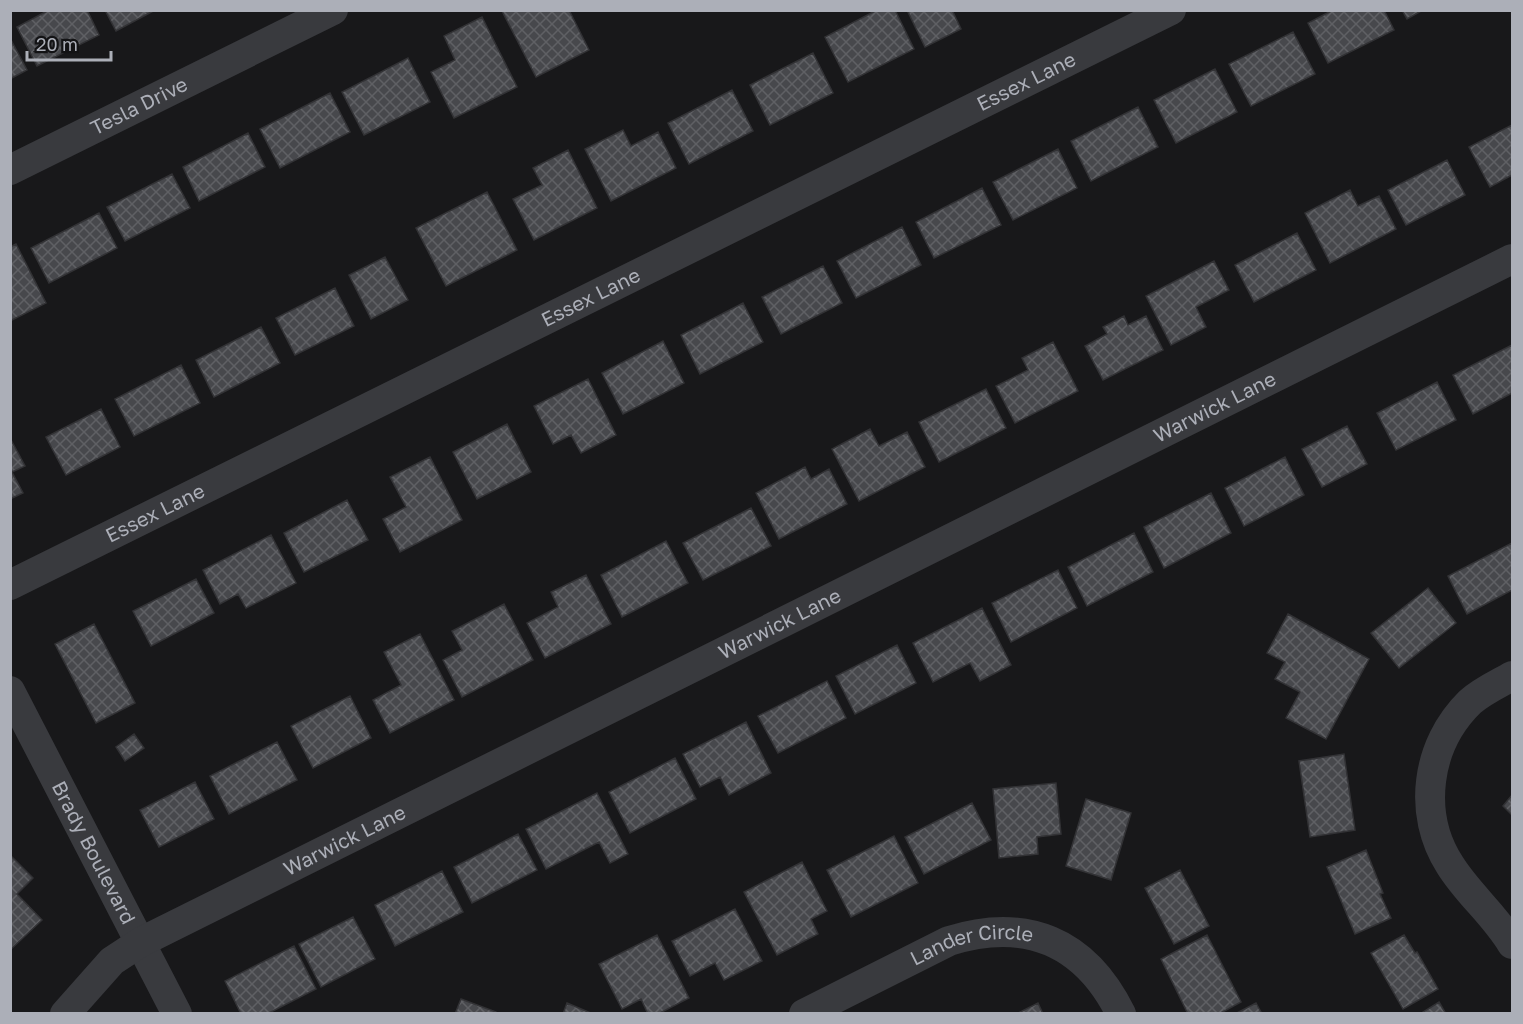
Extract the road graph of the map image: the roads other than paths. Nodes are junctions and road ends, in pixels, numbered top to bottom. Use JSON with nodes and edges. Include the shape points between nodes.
{"nodes":[{"id":1,"x":333,"y":10,"type":"edge"},
{"id":2,"x":1171,"y":10,"type":"edge"},
{"id":3,"x":10,"y":170,"type":"edge"},
{"id":4,"x":1512,"y":259,"type":"edge"},
{"id":5,"x":10,"y":585,"type":"edge"},
{"id":6,"x":1512,"y":676,"type":"edge"},
{"id":7,"x":10,"y":691,"type":"edge"},
{"id":8,"x":141,"y":942,"type":"junction"},
{"id":9,"x":1512,"y":944,"type":"edge"},
{"id":10,"x":65,"y":1014,"type":"edge"},
{"id":11,"x":177,"y":1014,"type":"edge"},
{"id":12,"x":804,"y":1014,"type":"edge"},
{"id":13,"x":1121,"y":1014,"type":"edge"}],
"edges":[{"from":1,"to":3,"type":"street","name":"Tesla Drive"},
{"from":2,"to":5,"type":"street","name":"Essex Lane"},
{"from":4,"to":8,"type":"street","name":"Warwick Lane"},
{"from":6,"to":9,"type":"street","via":[[1471,701],[1456,718],[1435,759],[1430,809],[1436,839],[1450,866],[1492,914]]},
{"from":7,"to":8,"type":"street","name":"Brady Boulevard"},
{"from":8,"to":10,"type":"street","name":"Warwick Lane","via":[[112,961]]},
{"from":8,"to":11,"type":"street","name":"Brady Boulevard"},
{"from":12,"to":13,"type":"street","name":"Lander Circle","via":[[949,941],[993,932],[1034,935],[1076,955],[1095,972]]}]}
